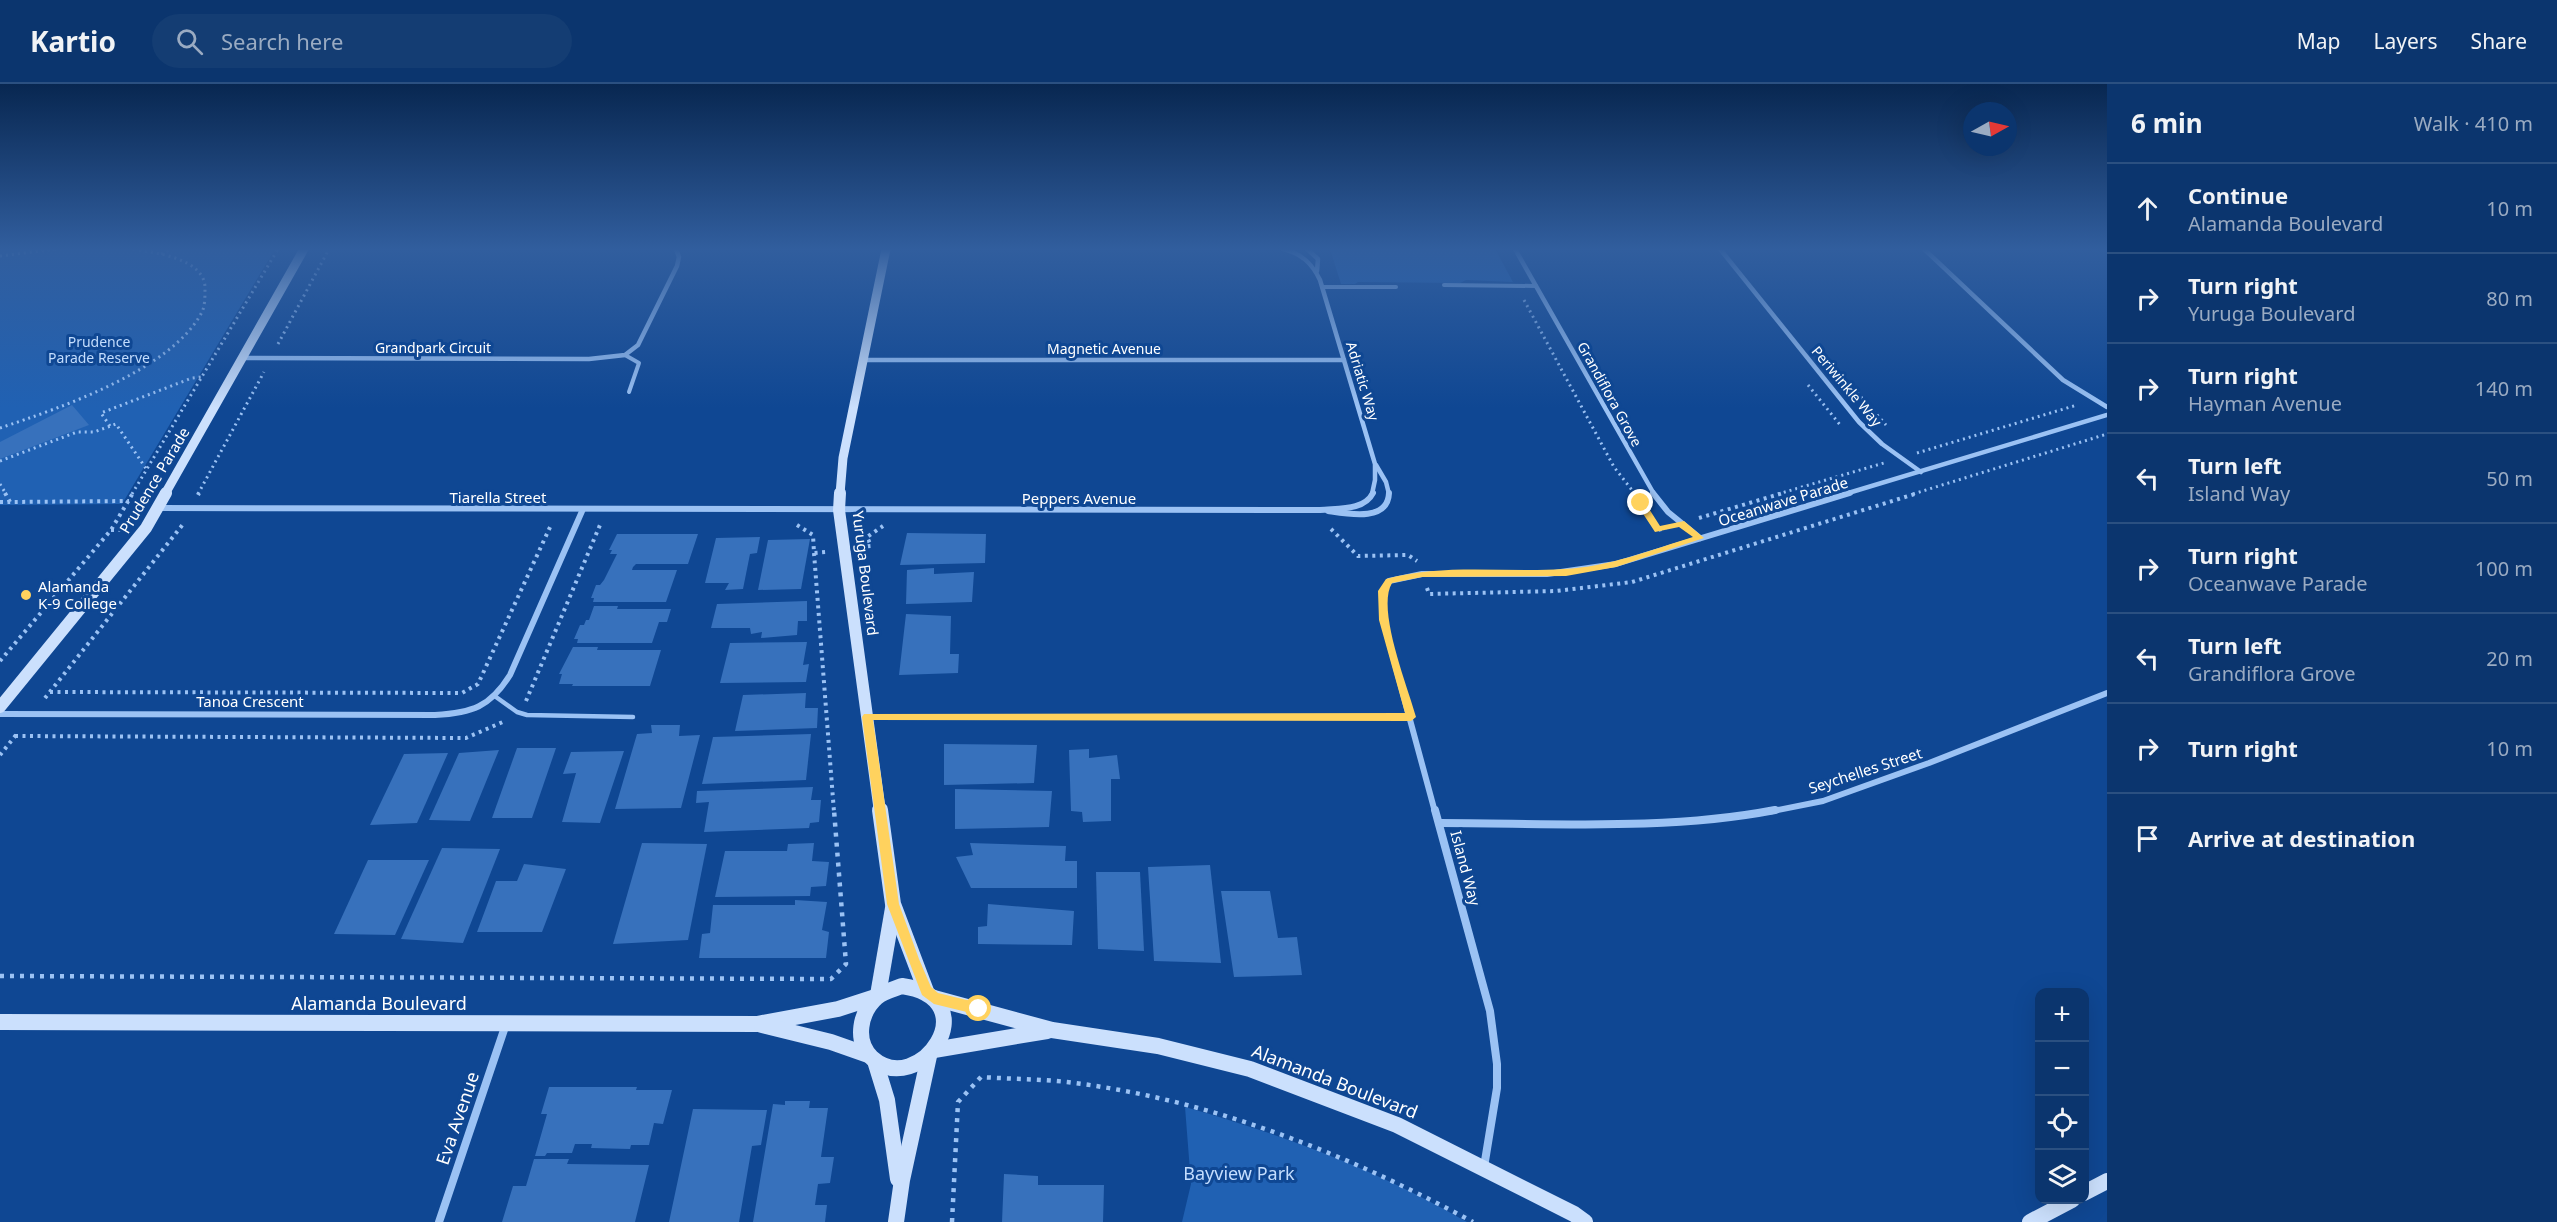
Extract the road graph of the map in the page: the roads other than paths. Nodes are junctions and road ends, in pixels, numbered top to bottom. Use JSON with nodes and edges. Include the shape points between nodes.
{"nodes":[{"id":1,"x":273,"y":302,"type":"edge"},
{"id":2,"x":659,"y":302,"type":"edge"},
{"id":3,"x":875,"y":302,"type":"edge"},
{"id":4,"x":1327,"y":302,"type":"edge"},
{"id":5,"x":1545,"y":302,"type":"edge"},
{"id":6,"x":1763,"y":302,"type":"edge"},
{"id":7,"x":1980,"y":302,"type":"edge"},
{"id":8,"x":625,"y":355,"type":"junction"},
{"id":9,"x":241,"y":358,"type":"junction"},
{"id":10,"x":864,"y":360,"type":"junction"},
{"id":11,"x":1344,"y":360,"type":"junction"},
{"id":12,"x":629,"y":392,"type":"dead end"},
{"id":13,"x":2107,"y":407,"type":"edge"},
{"id":14,"x":2107,"y":414,"type":"edge"},
{"id":15,"x":1375,"y":464,"type":"junction"},
{"id":16,"x":1921,"y":472,"type":"junction"},
{"id":17,"x":1369,"y":501,"type":"joint"},
{"id":18,"x":158,"y":508,"type":"junction"},
{"id":19,"x":583,"y":509,"type":"junction"},
{"id":20,"x":1384,"y":509,"type":"joint"},
{"id":21,"x":839,"y":510,"type":"junction"},
{"id":22,"x":1320,"y":510,"type":"junction"},
{"id":23,"x":1700,"y":538,"type":"junction"},
{"id":24,"x":1389,"y":581,"type":"joint"},
{"id":25,"x":2107,"y":693,"type":"edge"},
{"id":26,"x":496,"y":697,"type":"junction"},
{"id":27,"x":0,"y":706,"type":"edge"},
{"id":28,"x":0,"y":714,"type":"edge"},
{"id":29,"x":633,"y":717,"type":"dead end"},
{"id":30,"x":867,"y":717,"type":"junction"},
{"id":31,"x":1411,"y":717,"type":"junction"},
{"id":32,"x":1440,"y":823,"type":"junction"},
{"id":33,"x":893,"y":904,"type":"junction"},
{"id":34,"x":930,"y":995,"type":"junction"},
{"id":35,"x":877,"y":996,"type":"junction"},
{"id":36,"x":0,"y":1022,"type":"edge"},
{"id":37,"x":506,"y":1024,"type":"junction"},
{"id":38,"x":758,"y":1024,"type":"junction"},
{"id":39,"x":1052,"y":1030,"type":"junction"},
{"id":40,"x":932,"y":1053,"type":"junction"},
{"id":41,"x":872,"y":1058,"type":"junction"},
{"id":42,"x":1484,"y":1167,"type":"junction"},
{"id":43,"x":2107,"y":1180,"type":"edge"},
{"id":44,"x":899,"y":1187,"type":"junction"},
{"id":45,"x":2089,"y":1191,"type":"edge"},
{"id":46,"x":2064,"y":1204,"type":"edge"},
{"id":47,"x":439,"y":1222,"type":"edge"},
{"id":48,"x":896,"y":1222,"type":"edge"},
{"id":49,"x":1585,"y":1222,"type":"edge"},
{"id":50,"x":2030,"y":1222,"type":"edge"}],
"edges":[{"from":1,"to":9,"type":"street","name":"Prudence Parade"},
{"from":2,"to":8,"type":"street","via":[[638,345]]},
{"from":3,"to":10,"type":"street","name":"Yuruga Boulevard"},
{"from":4,"to":11,"type":"street","name":"Adriatic Way"},
{"from":5,"to":23,"type":"street","name":"Grandiflora Grove","via":[[1657,500]]},
{"from":6,"to":16,"type":"street","name":"Periwinkle Way","via":[[1859,422]]},
{"from":7,"to":13,"type":"street","via":[[2049,368]]},
{"from":8,"to":9,"type":"street","name":"Grandpark Circuit","via":[[590,359]]},
{"from":8,"to":12,"type":"lane","via":[[639,363]]},
{"from":9,"to":18,"type":"street","name":"Prudence Parade"},
{"from":10,"to":11,"type":"street","name":"Magnetic Avenue"},
{"from":10,"to":21,"type":"street","name":"Yuruga Boulevard","via":[[840,472]]},
{"from":11,"to":15,"type":"street","name":"Adriatic Way"},
{"from":14,"to":16,"type":"street","name":"Oceanwave Parade"},
{"from":15,"to":17,"type":"street","name":"Adriatic Way","via":[[1377,487]]},
{"from":15,"to":20,"type":"street","name":"Adriatic Way","via":[[1390,494]]},
{"from":16,"to":23,"type":"street","name":"Oceanwave Parade"},
{"from":17,"to":22,"type":"street","name":"Peppers Avenue"},
{"from":18,"to":19,"type":"street","name":"Tiarella Street"},
{"from":18,"to":27,"type":"street","name":"Prudence Parade","via":[[146,528]]},
{"from":19,"to":21,"type":"street","name":"Tiarella Street"},
{"from":19,"to":26,"type":"street","via":[[510,675]]},
{"from":20,"to":22,"type":"street","name":"Peppers Avenue","via":[[1357,514]]},
{"from":21,"to":22,"type":"street","name":"Peppers Avenue"},
{"from":21,"to":30,"type":"street","name":"Yuruga Boulevard"},
{"from":23,"to":24,"type":"street","name":"Oceanwave Parade","via":[[1616,564],[1566,572],[1422,574]]},
{"from":24,"to":31,"type":"street","name":"Island Way","via":[[1383,591],[1383,620]]},
{"from":25,"to":32,"type":"street","name":"Seychelles Street","via":[[1833,797],[1750,815],[1668,823]]},
{"from":26,"to":28,"type":"street","name":"Tanoa Crescent","via":[[472,711],[449,714]]},
{"from":26,"to":29,"type":"lane","via":[[527,715]]},
{"from":30,"to":31,"type":"street"},
{"from":30,"to":33,"type":"street","name":"Yuruga Boulevard"},
{"from":31,"to":32,"type":"street","name":"Island Way"},
{"from":32,"to":42,"type":"street","name":"Island Way","via":[[1494,1037],[1497,1088]]},
{"from":33,"to":34,"type":"street","name":"Yuruga Boulevard"},
{"from":33,"to":35,"type":"street","name":"Yuruga Boulevard"},
{"from":34,"to":35,"type":"street","via":[[902,986]]},
{"from":34,"to":39,"type":"street","name":"Alamanda Boulevard"},
{"from":34,"to":40,"type":"street","via":[[944,1017],[944,1029]]},
{"from":35,"to":38,"type":"street","name":"Alamanda Boulevard","via":[[838,1009]]},
{"from":35,"to":41,"type":"street","via":[[866,1007],[859,1032],[862,1045]]},
{"from":36,"to":37,"type":"street","name":"Alamanda Boulevard"},
{"from":37,"to":38,"type":"street","name":"Alamanda Boulevard"},
{"from":37,"to":47,"type":"street","name":"Eva Avenue"},
{"from":38,"to":41,"type":"street","name":"Alamanda Boulevard","via":[[831,1042]]},
{"from":39,"to":40,"type":"street","name":"Alamanda Boulevard"},
{"from":39,"to":42,"type":"street","name":"Alamanda Boulevard","via":[[1158,1046],[1250,1069],[1353,1106]]},
{"from":40,"to":41,"type":"street","via":[[917,1064],[902,1068],[888,1067]]},
{"from":40,"to":44,"type":"street"},
{"from":41,"to":44,"type":"street","via":[[887,1100]]},
{"from":42,"to":49,"type":"street","name":"Alamanda Boulevard"},
{"from":43,"to":45,"type":"street"},
{"from":44,"to":48,"type":"street"},
{"from":46,"to":50,"type":"street"}]}
